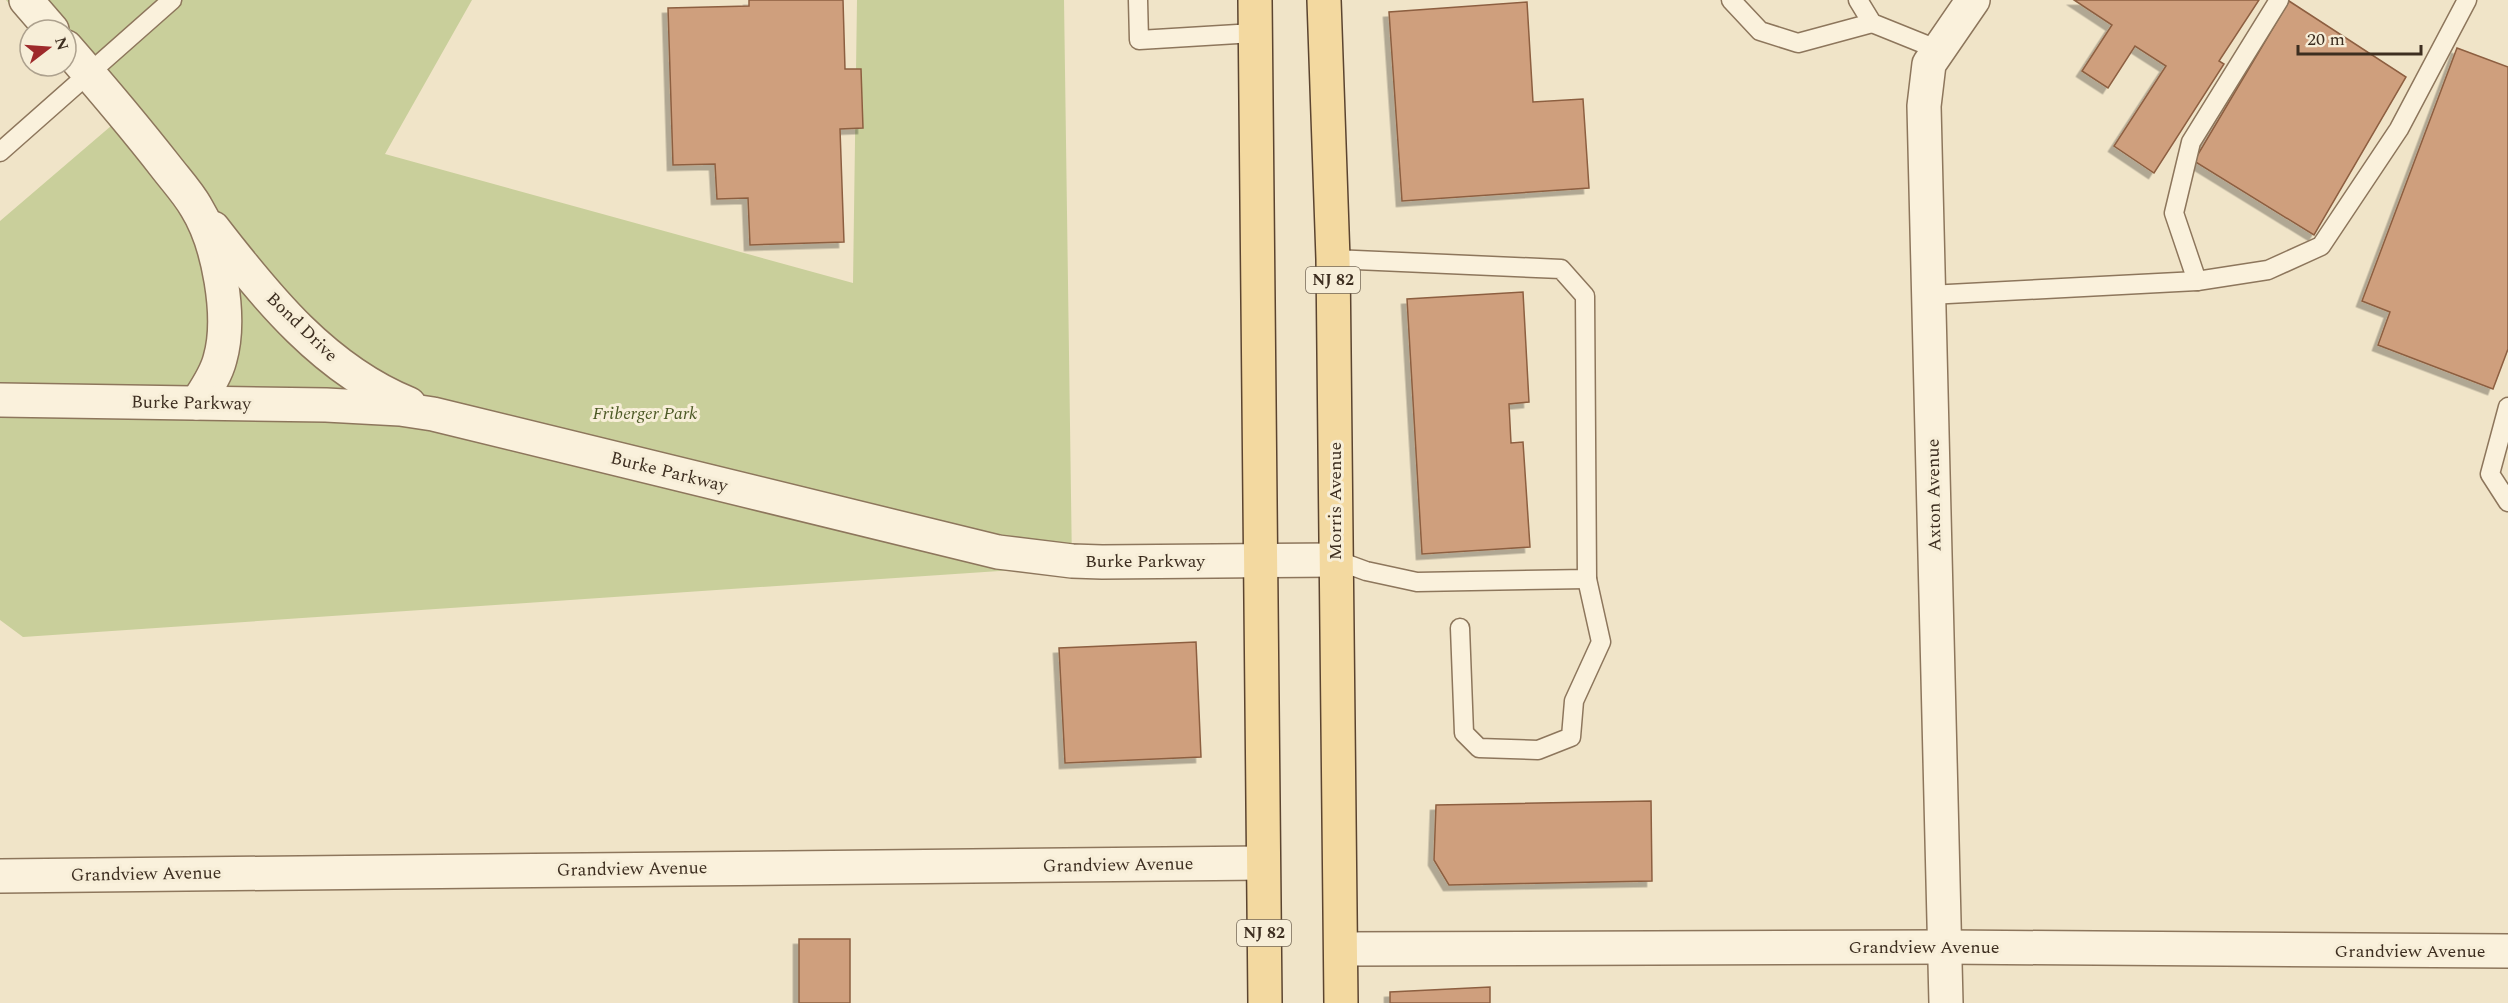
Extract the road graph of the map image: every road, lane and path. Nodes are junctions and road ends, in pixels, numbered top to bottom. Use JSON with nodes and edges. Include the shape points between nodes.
{"nodes":[{"id":1,"x":26,"y":0,"type":"edge"},
{"id":2,"x":1138,"y":0,"type":"edge"},
{"id":3,"x":1255,"y":0,"type":"edge"},
{"id":4,"x":1324,"y":0,"type":"edge"},
{"id":5,"x":1731,"y":0,"type":"edge"},
{"id":6,"x":1858,"y":0,"type":"edge"},
{"id":7,"x":1973,"y":0,"type":"edge"},
{"id":8,"x":2279,"y":0,"type":"edge"},
{"id":9,"x":2467,"y":0,"type":"edge"},
{"id":10,"x":164,"y":3,"type":"edge"},
{"id":11,"x":42,"y":18,"type":"edge"},
{"id":12,"x":1872,"y":23,"type":"junction"},
{"id":13,"x":1254,"y":33,"type":"junction"},
{"id":14,"x":1939,"y":50,"type":"junction"},
{"id":15,"x":78,"y":61,"type":"edge"},
{"id":16,"x":89,"y":73,"type":"junction"},
{"id":17,"x":0,"y":152,"type":"edge"},
{"id":18,"x":197,"y":208,"type":"junction"},
{"id":19,"x":1333,"y":259,"type":"junction"},
{"id":20,"x":2197,"y":281,"type":"junction"},
{"id":21,"x":1929,"y":295,"type":"junction"},
{"id":22,"x":0,"y":400,"type":"edge"},
{"id":23,"x":197,"y":403,"type":"junction"},
{"id":24,"x":2508,"y":407,"type":"edge"},
{"id":25,"x":433,"y":414,"type":"junction"},
{"id":26,"x":2507,"y":501,"type":"edge"},
{"id":27,"x":1260,"y":560,"type":"junction"},
{"id":28,"x":1336,"y":560,"type":"junction"},
{"id":29,"x":1587,"y":579,"type":"junction"},
{"id":30,"x":1460,"y":628,"type":"dead end"},
{"id":31,"x":1263,"y":863,"type":"junction"},
{"id":32,"x":0,"y":876,"type":"edge"},
{"id":33,"x":1945,"y":947,"type":"junction"},
{"id":34,"x":1341,"y":949,"type":"junction"},
{"id":35,"x":2508,"y":951,"type":"edge"},
{"id":36,"x":1265,"y":1003,"type":"edge"},
{"id":37,"x":1341,"y":1003,"type":"edge"},
{"id":38,"x":1946,"y":1003,"type":"edge"}],
"edges":[{"from":1,"to":11,"type":"street"},
{"from":2,"to":13,"type":"lane","via":[[1139,40]]},
{"from":3,"to":13,"type":"main road","number":"NJ 82"},
{"from":4,"to":19,"type":"main road","name":"Morris Avenue","number":"NJ 82"},
{"from":5,"to":12,"type":"lane","via":[[1760,31],[1798,43]]},
{"from":6,"to":12,"type":"lane"},
{"from":7,"to":14,"type":"street","name":"Axton Avenue"},
{"from":8,"to":20,"type":"lane","via":[[2191,142],[2174,213]]},
{"from":9,"to":20,"type":"lane","via":[[2399,129],[2321,246],[2268,270]]},
{"from":10,"to":16,"type":"lane"},
{"from":12,"to":14,"type":"lane"},
{"from":13,"to":27,"type":"main road","number":"NJ 82"},
{"from":14,"to":21,"type":"street","name":"Axton Avenue","via":[[1929,64],[1924,106]]},
{"from":15,"to":16,"type":"street","name":"Bond Drive"},
{"from":16,"to":17,"type":"lane"},
{"from":16,"to":18,"type":"street","name":"Bond Drive"},
{"from":18,"to":23,"type":"street","name":"Bond Drive","via":[[214,252],[225,314],[220,360]]},
{"from":18,"to":25,"type":"street","name":"Bond Drive","via":[[264,292],[310,340],[357,376],[402,402]]},
{"from":19,"to":28,"type":"main road","name":"Morris Avenue","number":"NJ 82"},
{"from":19,"to":29,"type":"lane","via":[[1561,269],[1585,296]]},
{"from":20,"to":21,"type":"lane"},
{"from":21,"to":33,"type":"street","name":"Axton Avenue"},
{"from":22,"to":23,"type":"street","name":"Burke Parkway"},
{"from":23,"to":25,"type":"street","name":"Burke Parkway","via":[[364,406]]},
{"from":24,"to":26,"type":"lane","via":[[2490,474]]},
{"from":25,"to":27,"type":"street","name":"Burke Parkway","via":[[998,552],[1102,562]]},
{"from":27,"to":28,"type":"street","name":"Burke Parkway"},
{"from":27,"to":31,"type":"main road","number":"NJ 82"},
{"from":28,"to":29,"type":"lane","via":[[1417,582]]},
{"from":28,"to":34,"type":"main road","name":"Morris Avenue","number":"NJ 82"},
{"from":29,"to":30,"type":"lane","via":[[1601,642],[1574,701],[1571,737],[1538,750],[1479,748],[1464,733]]},
{"from":31,"to":32,"type":"street","name":"Grandview Avenue"},
{"from":31,"to":36,"type":"main road","number":"NJ 82"},
{"from":33,"to":34,"type":"street","name":"Grandview Avenue"},
{"from":33,"to":35,"type":"street","name":"Grandview Avenue"},
{"from":33,"to":38,"type":"street","name":"Axton Avenue"},
{"from":34,"to":37,"type":"main road","name":"Morris Avenue","number":"NJ 82"}]}
